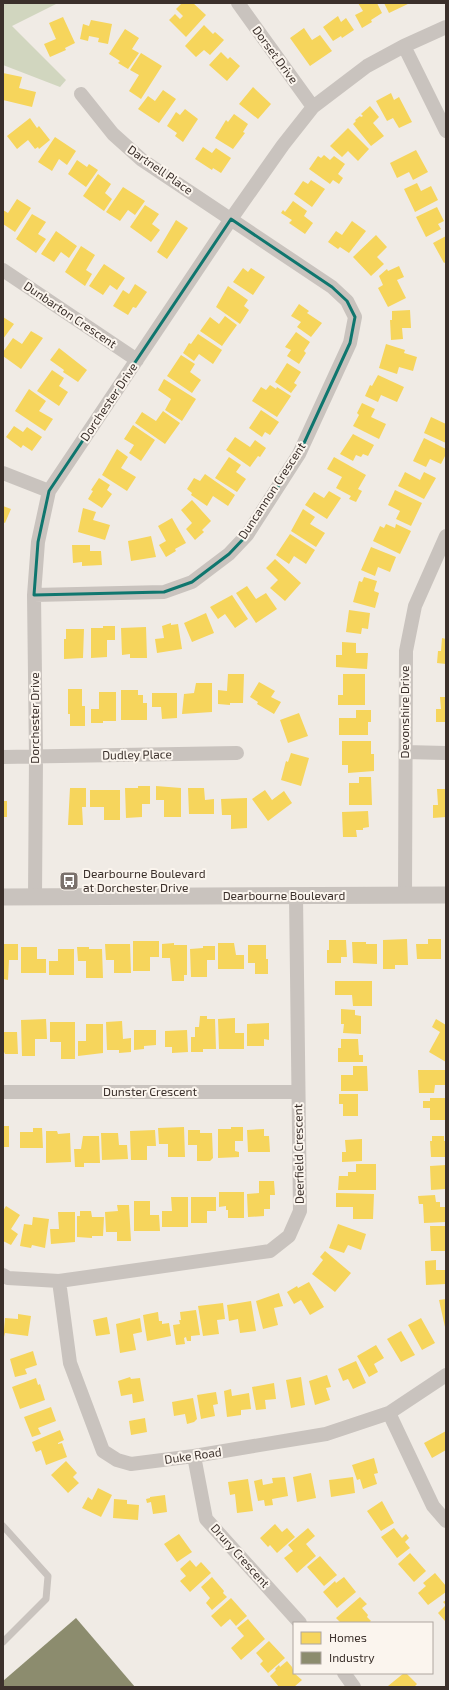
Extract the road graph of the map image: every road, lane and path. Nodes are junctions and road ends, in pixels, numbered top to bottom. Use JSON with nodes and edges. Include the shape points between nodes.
{"nodes":[{"id":1,"x":238,"y":3,"type":"edge"},
{"id":2,"x":446,"y":27,"type":"edge"},
{"id":3,"x":404,"y":46,"type":"junction"},
{"id":4,"x":81,"y":94,"type":"dead end"},
{"id":5,"x":313,"y":107,"type":"junction"},
{"id":6,"x":446,"y":131,"type":"edge"},
{"id":7,"x":231,"y":218,"type":"junction"},
{"id":8,"x":3,"y":270,"type":"edge"},
{"id":9,"x":137,"y":360,"type":"junction"},
{"id":10,"x":3,"y":473,"type":"edge"},
{"id":11,"x":48,"y":491,"type":"junction"},
{"id":12,"x":446,"y":536,"type":"edge"},
{"id":13,"x":34,"y":595,"type":"junction"},
{"id":14,"x":405,"y":752,"type":"junction"},
{"id":15,"x":237,"y":753,"type":"dead end"},
{"id":16,"x":446,"y":753,"type":"edge"},
{"id":17,"x":3,"y":757,"type":"edge"},
{"id":18,"x":36,"y":757,"type":"junction"},
{"id":19,"x":446,"y":894,"type":"edge"},
{"id":20,"x":405,"y":895,"type":"junction"},
{"id":21,"x":296,"y":896,"type":"junction"},
{"id":22,"x":3,"y":897,"type":"edge"},
{"id":23,"x":35,"y":897,"type":"junction"},
{"id":24,"x":3,"y":1092,"type":"edge"},
{"id":25,"x":298,"y":1092,"type":"junction"},
{"id":26,"x":3,"y":1275,"type":"edge"},
{"id":27,"x":59,"y":1281,"type":"junction"},
{"id":28,"x":446,"y":1375,"type":"edge"},
{"id":29,"x":389,"y":1413,"type":"junction"},
{"id":30,"x":194,"y":1456,"type":"junction"},
{"id":31,"x":446,"y":1521,"type":"edge"},
{"id":32,"x":3,"y":1526,"type":"edge"},
{"id":33,"x":299,"y":1622,"type":"edge"},
{"id":34,"x":3,"y":1642,"type":"edge"},
{"id":35,"x":345,"y":1674,"type":"edge"},
{"id":36,"x":354,"y":1687,"type":"edge"}],
"edges":[{"from":1,"to":5,"type":"street","name":"Dorset Drive"},
{"from":2,"to":3,"type":"street","name":"Dorchester Drive"},
{"from":3,"to":5,"type":"street","name":"Dorchester Drive","via":[[367,66]]},
{"from":3,"to":6,"type":"street"},
{"from":4,"to":7,"type":"street","name":"Dartnell Place","via":[[113,134],[142,160]]},
{"from":5,"to":7,"type":"street","name":"Dorchester Drive"},
{"from":7,"to":9,"type":"street","name":"Dorchester Drive"},
{"from":7,"to":13,"type":"street","name":"Duncannon Crescent","via":[[332,287],[346,301],[355,317],[350,343],[299,454],[247,535],[229,554],[192,582],[164,592]]},
{"from":8,"to":9,"type":"street","name":"Dunbarton Crescent"},
{"from":9,"to":11,"type":"street","name":"Dorchester Drive"},
{"from":10,"to":11,"type":"street"},
{"from":11,"to":13,"type":"street","name":"Dorchester Drive","via":[[38,542]]},
{"from":12,"to":14,"type":"street","name":"Devonshire Drive","via":[[415,606],[406,651]]},
{"from":13,"to":18,"type":"street","name":"Dorchester Drive"},
{"from":14,"to":16,"type":"street"},
{"from":14,"to":20,"type":"street","name":"Devonshire Drive"},
{"from":15,"to":18,"type":"street","name":"Dudley Place"},
{"from":17,"to":18,"type":"street","name":"Dudley Place"},
{"from":18,"to":23,"type":"street","name":"Dorchester Drive"},
{"from":19,"to":20,"type":"street","name":"Dearbourne Boulevard"},
{"from":20,"to":21,"type":"street","name":"Dearbourne Boulevard"},
{"from":21,"to":23,"type":"street","name":"Dearbourne Boulevard"},
{"from":21,"to":25,"type":"street","name":"Deerfield Crescent"},
{"from":22,"to":23,"type":"street","name":"Dearbourne Boulevard"},
{"from":24,"to":25,"type":"street","name":"Dunster Crescent"},
{"from":25,"to":27,"type":"street","name":"Deerfield Crescent","via":[[300,1211],[289,1236],[270,1251]]},
{"from":26,"to":27,"type":"street","name":"Deerfield Crescent","via":[[8,1278]]},
{"from":27,"to":30,"type":"street","name":"Duke Road","via":[[70,1363],[103,1450],[117,1460],[131,1464]]},
{"from":28,"to":29,"type":"street","name":"Duke Road"},
{"from":29,"to":30,"type":"street","name":"Duke Road","via":[[326,1434]]},
{"from":29,"to":31,"type":"street","via":[[433,1506]]},
{"from":30,"to":33,"type":"street","name":"Drury Crescent","via":[[206,1519]]},
{"from":32,"to":34,"type":"lane","via":[[48,1576],[46,1599]]},
{"from":35,"to":36,"type":"street"}]}
